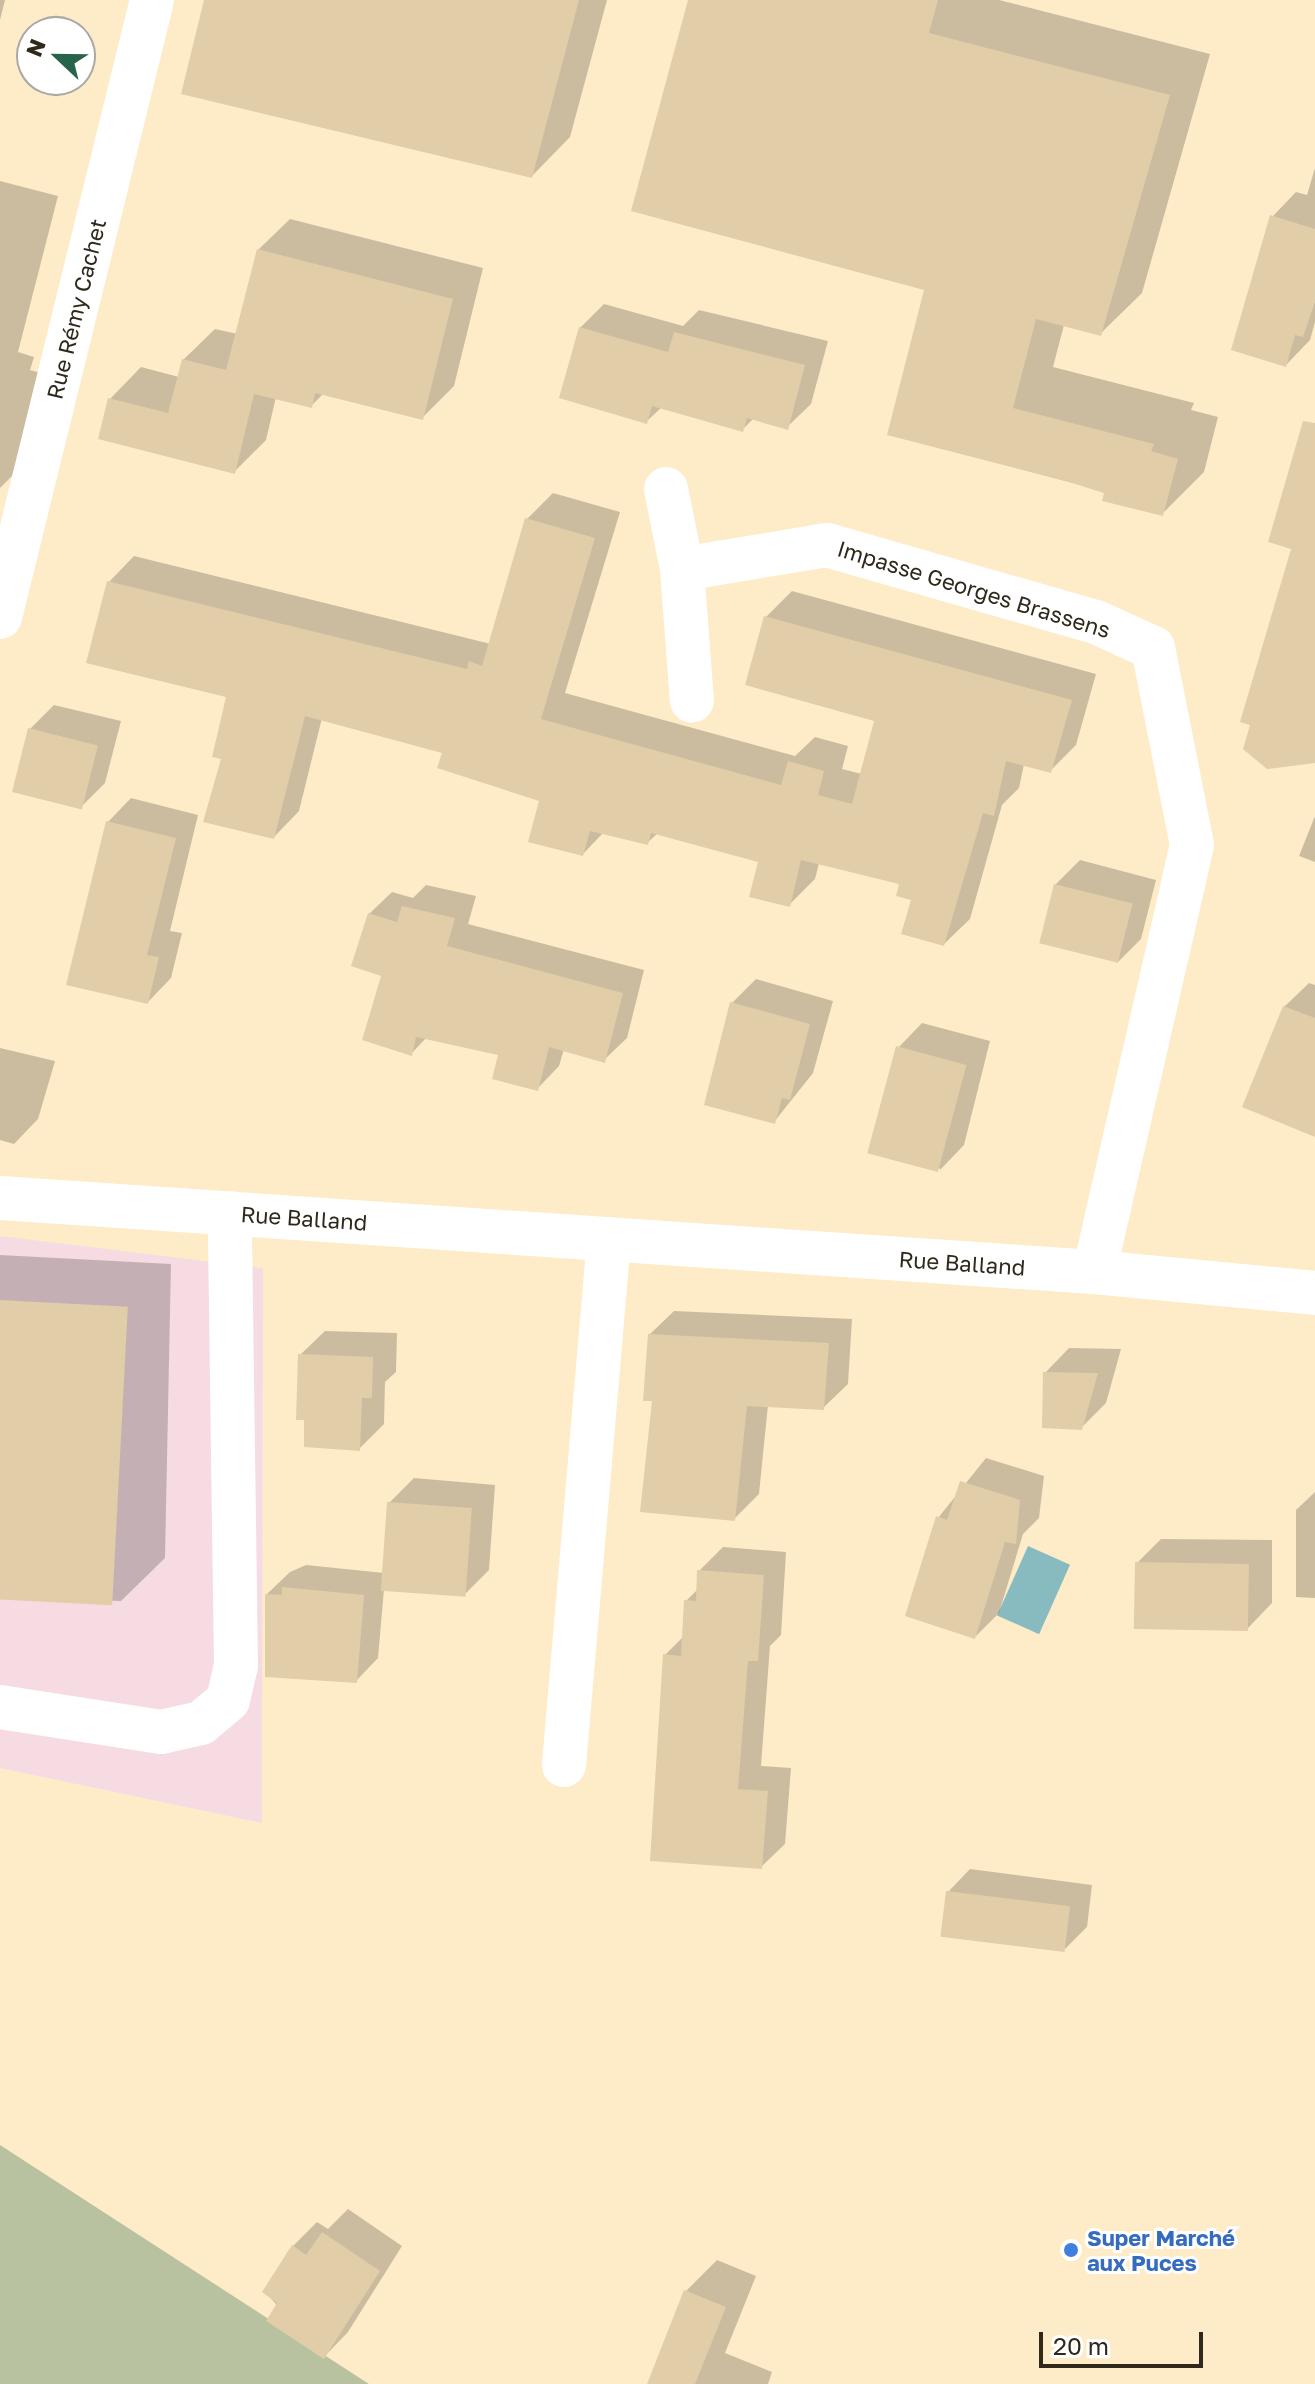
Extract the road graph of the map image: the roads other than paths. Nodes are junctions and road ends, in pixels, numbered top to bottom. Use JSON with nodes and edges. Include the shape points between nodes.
{"nodes":[{"id":1,"x":152,"y":0,"type":"edge"},
{"id":2,"x":666,"y":489,"type":"dead end"},
{"id":3,"x":682,"y":569,"type":"junction"},
{"id":4,"x":0,"y":617,"type":"edge"},
{"id":5,"x":692,"y":701,"type":"dead end"},
{"id":6,"x":0,"y":1198,"type":"edge"},
{"id":7,"x":230,"y":1213,"type":"junction"},
{"id":8,"x":609,"y":1239,"type":"junction"},
{"id":9,"x":1094,"y":1272,"type":"junction"},
{"id":10,"x":1315,"y":1293,"type":"edge"},
{"id":11,"x":0,"y":1707,"type":"edge"},
{"id":12,"x":564,"y":1765,"type":"dead end"}],
"edges":[{"from":1,"to":4,"type":"street","name":"Rue Rémy Cachet"},
{"from":2,"to":3,"type":"street"},
{"from":3,"to":5,"type":"street"},
{"from":3,"to":9,"type":"street","name":"Impasse Georges Brassens","via":[[827,545],[1096,622],[1153,648],[1192,845]]},
{"from":6,"to":7,"type":"street","name":"Rue Balland"},
{"from":7,"to":8,"type":"street","name":"Rue Balland"},
{"from":7,"to":11,"type":"street","via":[[236,1666],[228,1700],[201,1723],[161,1732]]},
{"from":8,"to":9,"type":"street","name":"Rue Balland"},
{"from":8,"to":12,"type":"street"},
{"from":9,"to":10,"type":"street","name":"Rue Balland"}]}
